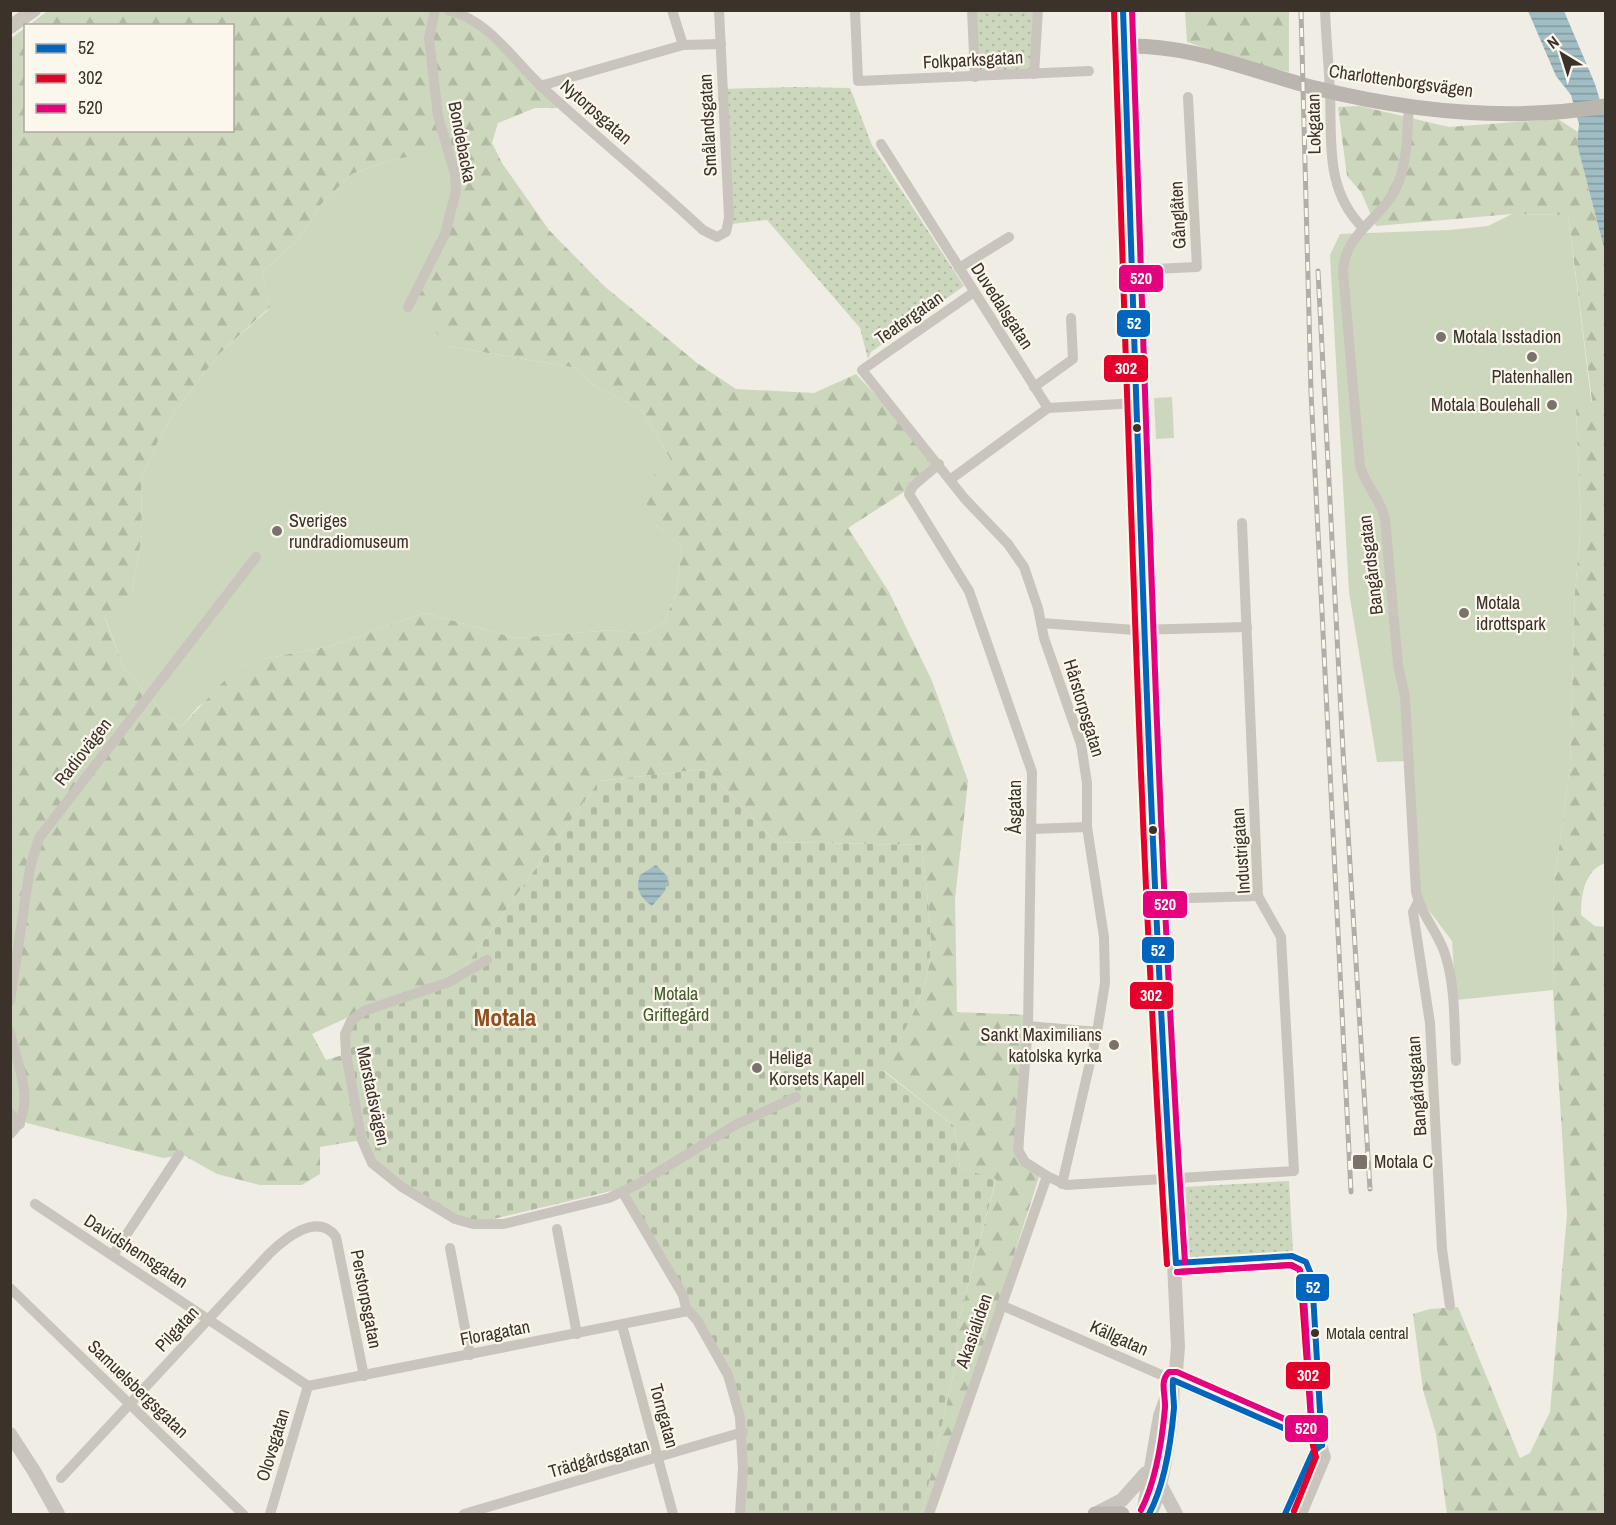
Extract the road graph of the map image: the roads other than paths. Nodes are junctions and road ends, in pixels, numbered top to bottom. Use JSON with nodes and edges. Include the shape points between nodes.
{"nodes":[{"id":1,"x":34,"y":10,"type":"edge"},
{"id":2,"x":435,"y":10,"type":"edge"},
{"id":3,"x":448,"y":10,"type":"edge"},
{"id":4,"x":672,"y":10,"type":"edge"},
{"id":5,"x":719,"y":10,"type":"edge"},
{"id":6,"x":855,"y":10,"type":"edge"},
{"id":7,"x":972,"y":10,"type":"edge"},
{"id":8,"x":1038,"y":10,"type":"edge"},
{"id":9,"x":1123,"y":10,"type":"edge"},
{"id":10,"x":1325,"y":10,"type":"edge"},
{"id":11,"x":10,"y":27,"type":"edge"},
{"id":12,"x":721,"y":44,"type":"junction"},
{"id":13,"x":683,"y":45,"type":"junction"},
{"id":14,"x":1124,"y":46,"type":"junction"},
{"id":15,"x":1089,"y":71,"type":"dead end"},
{"id":16,"x":1034,"y":74,"type":"junction"},
{"id":17,"x":975,"y":77,"type":"junction"},
{"id":18,"x":540,"y":86,"type":"junction"},
{"id":19,"x":1188,"y":97,"type":"dead end"},
{"id":20,"x":1409,"y":105,"type":"junction"},
{"id":21,"x":1605,"y":106,"type":"edge"},
{"id":22,"x":881,"y":144,"type":"dead end"},
{"id":23,"x":1363,"y":228,"type":"junction"},
{"id":24,"x":723,"y":236,"type":"joint"},
{"id":25,"x":1009,"y":237,"type":"dead end"},
{"id":26,"x":958,"y":268,"type":"junction"},
{"id":27,"x":1131,"y":270,"type":"junction"},
{"id":28,"x":974,"y":292,"type":"junction"},
{"id":29,"x":408,"y":307,"type":"dead end"},
{"id":30,"x":1071,"y":318,"type":"dead end"},
{"id":31,"x":862,"y":370,"type":"joint"},
{"id":32,"x":1034,"y":387,"type":"junction"},
{"id":33,"x":1138,"y":403,"type":"junction"},
{"id":34,"x":1048,"y":408,"type":"junction"},
{"id":35,"x":939,"y":464,"type":"junction"},
{"id":36,"x":951,"y":479,"type":"junction"},
{"id":37,"x":1242,"y":523,"type":"dead end"},
{"id":38,"x":256,"y":557,"type":"dead end"},
{"id":39,"x":1041,"y":623,"type":"junction"},
{"id":40,"x":1247,"y":627,"type":"junction"},
{"id":41,"x":1144,"y":630,"type":"junction"},
{"id":42,"x":1088,"y":827,"type":"junction"},
{"id":43,"x":1032,"y":829,"type":"junction"},
{"id":44,"x":1258,"y":896,"type":"junction"},
{"id":45,"x":1156,"y":899,"type":"junction"},
{"id":46,"x":1418,"y":902,"type":"junction"},
{"id":47,"x":487,"y":960,"type":"dead end"},
{"id":48,"x":10,"y":1001,"type":"edge"},
{"id":49,"x":1028,"y":1026,"type":"junction"},
{"id":50,"x":10,"y":1032,"type":"edge"},
{"id":51,"x":1097,"y":1032,"type":"junction"},
{"id":52,"x":1456,"y":1061,"type":"dead end"},
{"id":53,"x":796,"y":1097,"type":"dead end"},
{"id":54,"x":10,"y":1113,"type":"edge"},
{"id":55,"x":20,"y":1124,"type":"junction"},
{"id":56,"x":10,"y":1134,"type":"edge"},
{"id":57,"x":179,"y":1155,"type":"dead end"},
{"id":58,"x":1047,"y":1176,"type":"junction"},
{"id":59,"x":1170,"y":1178,"type":"junction"},
{"id":60,"x":1062,"y":1184,"type":"junction"},
{"id":61,"x":623,"y":1192,"type":"junction"},
{"id":62,"x":35,"y":1204,"type":"dead end"},
{"id":63,"x":557,"y":1229,"type":"dead end"},
{"id":64,"x":331,"y":1230,"type":"joint"},
{"id":65,"x":450,"y":1248,"type":"dead end"},
{"id":66,"x":113,"y":1255,"type":"junction"},
{"id":67,"x":10,"y":1287,"type":"edge"},
{"id":68,"x":1001,"y":1305,"type":"junction"},
{"id":69,"x":1450,"y":1306,"type":"dead end"},
{"id":70,"x":688,"y":1311,"type":"junction"},
{"id":71,"x":209,"y":1318,"type":"junction"},
{"id":72,"x":622,"y":1325,"type":"junction"},
{"id":73,"x":577,"y":1334,"type":"junction"},
{"id":74,"x":470,"y":1355,"type":"junction"},
{"id":75,"x":364,"y":1376,"type":"junction"},
{"id":76,"x":1172,"y":1383,"type":"junction"},
{"id":77,"x":308,"y":1386,"type":"junction"},
{"id":78,"x":129,"y":1404,"type":"junction"},
{"id":79,"x":743,"y":1432,"type":"junction"},
{"id":80,"x":10,"y":1434,"type":"edge"},
{"id":81,"x":1322,"y":1445,"type":"junction"},
{"id":82,"x":658,"y":1458,"type":"junction"},
{"id":83,"x":1149,"y":1468,"type":"junction"},
{"id":84,"x":61,"y":1478,"type":"dead end"},
{"id":85,"x":1160,"y":1484,"type":"junction"},
{"id":86,"x":58,"y":1515,"type":"edge"},
{"id":87,"x":243,"y":1515,"type":"edge"},
{"id":88,"x":270,"y":1515,"type":"edge"},
{"id":89,"x":464,"y":1515,"type":"edge"},
{"id":90,"x":673,"y":1515,"type":"edge"},
{"id":91,"x":740,"y":1515,"type":"edge"},
{"id":92,"x":929,"y":1515,"type":"edge"},
{"id":93,"x":1095,"y":1515,"type":"edge"},
{"id":94,"x":1122,"y":1515,"type":"edge"},
{"id":95,"x":1143,"y":1515,"type":"edge"},
{"id":96,"x":1149,"y":1515,"type":"edge"},
{"id":97,"x":1176,"y":1515,"type":"edge"},
{"id":98,"x":1285,"y":1515,"type":"edge"},
{"id":99,"x":1302,"y":1515,"type":"edge"}],
"edges":[{"from":1,"to":11,"type":"street"},
{"from":2,"to":29,"type":"street","name":"Bondebacka","via":[[429,38],[438,116],[456,191],[445,234]]},
{"from":3,"to":18,"type":"street","name":"Nytorpsgatan","via":[[492,34]]},
{"from":4,"to":13,"type":"street"},
{"from":5,"to":12,"type":"street","name":"Smålandsgatan"},
{"from":6,"to":17,"type":"street","name":"Folkparksgatan","via":[[858,81]]},
{"from":7,"to":17,"type":"street"},
{"from":8,"to":16,"type":"street"},
{"from":9,"to":14,"type":"main road"},
{"from":10,"to":23,"type":"street","name":"Lokgatan","via":[[1332,168],[1341,198]]},
{"from":12,"to":13,"type":"street"},
{"from":12,"to":24,"type":"street","name":"Smålandsgatan","via":[[729,218]]},
{"from":13,"to":18,"type":"street"},
{"from":14,"to":20,"type":"main road","name":"Charlottenborgsvägen","via":[[1181,49],[1342,94]]},
{"from":14,"to":27,"type":"street"},
{"from":15,"to":16,"type":"street","name":"Folkparksgatan"},
{"from":16,"to":17,"type":"street","name":"Folkparksgatan"},
{"from":18,"to":24,"type":"street","name":"Nytorpsgatan","via":[[703,230]]},
{"from":19,"to":27,"type":"street","name":"Gånglåten","via":[[1197,267]]},
{"from":20,"to":21,"type":"main road","name":"Charlottenborgsvägen","via":[[1474,112],[1561,112]]},
{"from":20,"to":23,"type":"street","name":"Bangårdsgatan","via":[[1397,186]]},
{"from":22,"to":26,"type":"street","name":"Duvedalsgatan"},
{"from":23,"to":46,"type":"street","name":"Bangårdsgatan","via":[[1348,248],[1343,278],[1360,466],[1385,519],[1398,665],[1405,697]]},
{"from":25,"to":26,"type":"street"},
{"from":26,"to":28,"type":"street","name":"Duvedalsgatan"},
{"from":27,"to":33,"type":"street"},
{"from":28,"to":31,"type":"street","name":"Teatergatan"},
{"from":28,"to":32,"type":"street","name":"Duvedalsgatan"},
{"from":30,"to":32,"type":"street","via":[[1073,359]]},
{"from":31,"to":35,"type":"street","name":"Hårstorpsgatan"},
{"from":32,"to":34,"type":"street","name":"Duvedalsgatan"},
{"from":33,"to":34,"type":"street"},
{"from":33,"to":41,"type":"street"},
{"from":34,"to":36,"type":"street"},
{"from":35,"to":36,"type":"street","name":"Hårstorpsgatan"},
{"from":35,"to":43,"type":"street","name":"Åsgatan","via":[[909,494],[972,601],[1030,764]]},
{"from":36,"to":39,"type":"street","name":"Hårstorpsgatan","via":[[1017,555],[1031,583]]},
{"from":37,"to":40,"type":"street","name":"Industrigatan"},
{"from":38,"to":48,"type":"street","name":"Radiovägen","via":[[39,838],[30,868]]},
{"from":39,"to":41,"type":"street"},
{"from":39,"to":42,"type":"street","name":"Hårstorpsgatan","via":[[1082,751]]},
{"from":40,"to":41,"type":"street"},
{"from":40,"to":44,"type":"street","name":"Industrigatan"},
{"from":41,"to":45,"type":"street"},
{"from":42,"to":43,"type":"street"},
{"from":42,"to":51,"type":"street","name":"Hårstorpsgatan","via":[[1104,937],[1104,992]]},
{"from":43,"to":49,"type":"street","name":"Åsgatan"},
{"from":44,"to":45,"type":"street"},
{"from":44,"to":59,"type":"street","name":"Industrigatan","via":[[1281,937],[1294,1172]]},
{"from":45,"to":59,"type":"street"},
{"from":46,"to":52,"type":"street","name":"Bangårdsgatan","via":[[1439,938],[1448,966]]},
{"from":46,"to":69,"type":"street","name":"Bangårdsgatan","via":[[1413,920],[1430,1023],[1442,1249]]},
{"from":47,"to":61,"type":"street","name":"Marstadsvägen","via":[[449,982],[364,1011],[346,1028],[349,1073],[362,1140],[372,1163],[441,1211],[473,1224],[504,1224]]},
{"from":49,"to":51,"type":"street"},
{"from":49,"to":58,"type":"street","name":"Åsgatan","via":[[1018,1150],[1024,1162]]},
{"from":50,"to":55,"type":"street","via":[[26,1104]]},
{"from":51,"to":60,"type":"street","name":"Hårstorpsgatan"},
{"from":53,"to":61,"type":"street","name":"Marstadsvägen","via":[[738,1124]]},
{"from":54,"to":55,"type":"street"},
{"from":55,"to":56,"type":"street"},
{"from":57,"to":66,"type":"street"},
{"from":58,"to":60,"type":"street"},
{"from":58,"to":68,"type":"street","name":"Akasialiden"},
{"from":59,"to":60,"type":"street"},
{"from":59,"to":76,"type":"street","via":[[1178,1347]]},
{"from":61,"to":70,"type":"street","via":[[683,1295]]},
{"from":62,"to":66,"type":"street","name":"Davidshemsgatan"},
{"from":63,"to":73,"type":"street"},
{"from":64,"to":71,"type":"street","name":"Pilgatan","via":[[316,1227],[290,1234]]},
{"from":64,"to":75,"type":"street","name":"Perstorpsgatan","via":[[338,1240]]},
{"from":65,"to":74,"type":"street"},
{"from":66,"to":71,"type":"street","name":"Davidshemsgatan"},
{"from":67,"to":78,"type":"street","name":"Samuelsbergsgatan"},
{"from":68,"to":76,"type":"street","name":"Källgatan"},
{"from":68,"to":92,"type":"street","name":"Akasialiden"},
{"from":70,"to":72,"type":"street","name":"Floragatan"},
{"from":70,"to":79,"type":"street","via":[[728,1375]]},
{"from":71,"to":77,"type":"street","name":"Davidshemsgatan"},
{"from":71,"to":78,"type":"street","name":"Pilgatan"},
{"from":72,"to":73,"type":"street","name":"Floragatan"},
{"from":72,"to":82,"type":"street","name":"Torngatan"},
{"from":73,"to":74,"type":"street","name":"Floragatan"},
{"from":74,"to":75,"type":"street","name":"Floragatan"},
{"from":75,"to":77,"type":"street","name":"Floragatan"},
{"from":76,"to":81,"type":"street","name":"Källgatan"},
{"from":76,"to":83,"type":"street","via":[[1163,1400]]},
{"from":76,"to":85,"type":"street","via":[[1174,1400]]},
{"from":77,"to":88,"type":"street","name":"Olovsgatan"},
{"from":78,"to":84,"type":"street","name":"Pilgatan"},
{"from":78,"to":87,"type":"street","name":"Samuelsbergsgatan"},
{"from":79,"to":82,"type":"street","name":"Trädgårdsgatan"},
{"from":79,"to":91,"type":"street"},
{"from":80,"to":86,"type":"street"},
{"from":81,"to":98,"type":"street","via":[[1313,1452]]},
{"from":81,"to":99,"type":"street","via":[[1326,1457]]},
{"from":82,"to":89,"type":"street","name":"Trädgårdsgatan"},
{"from":82,"to":90,"type":"street","name":"Torngatan"},
{"from":83,"to":93,"type":"street","via":[[1122,1500]]},
{"from":83,"to":95,"type":"street"},
{"from":85,"to":96,"type":"street"},
{"from":85,"to":97,"type":"street"},
{"from":93,"to":94,"type":"main road"}]}
